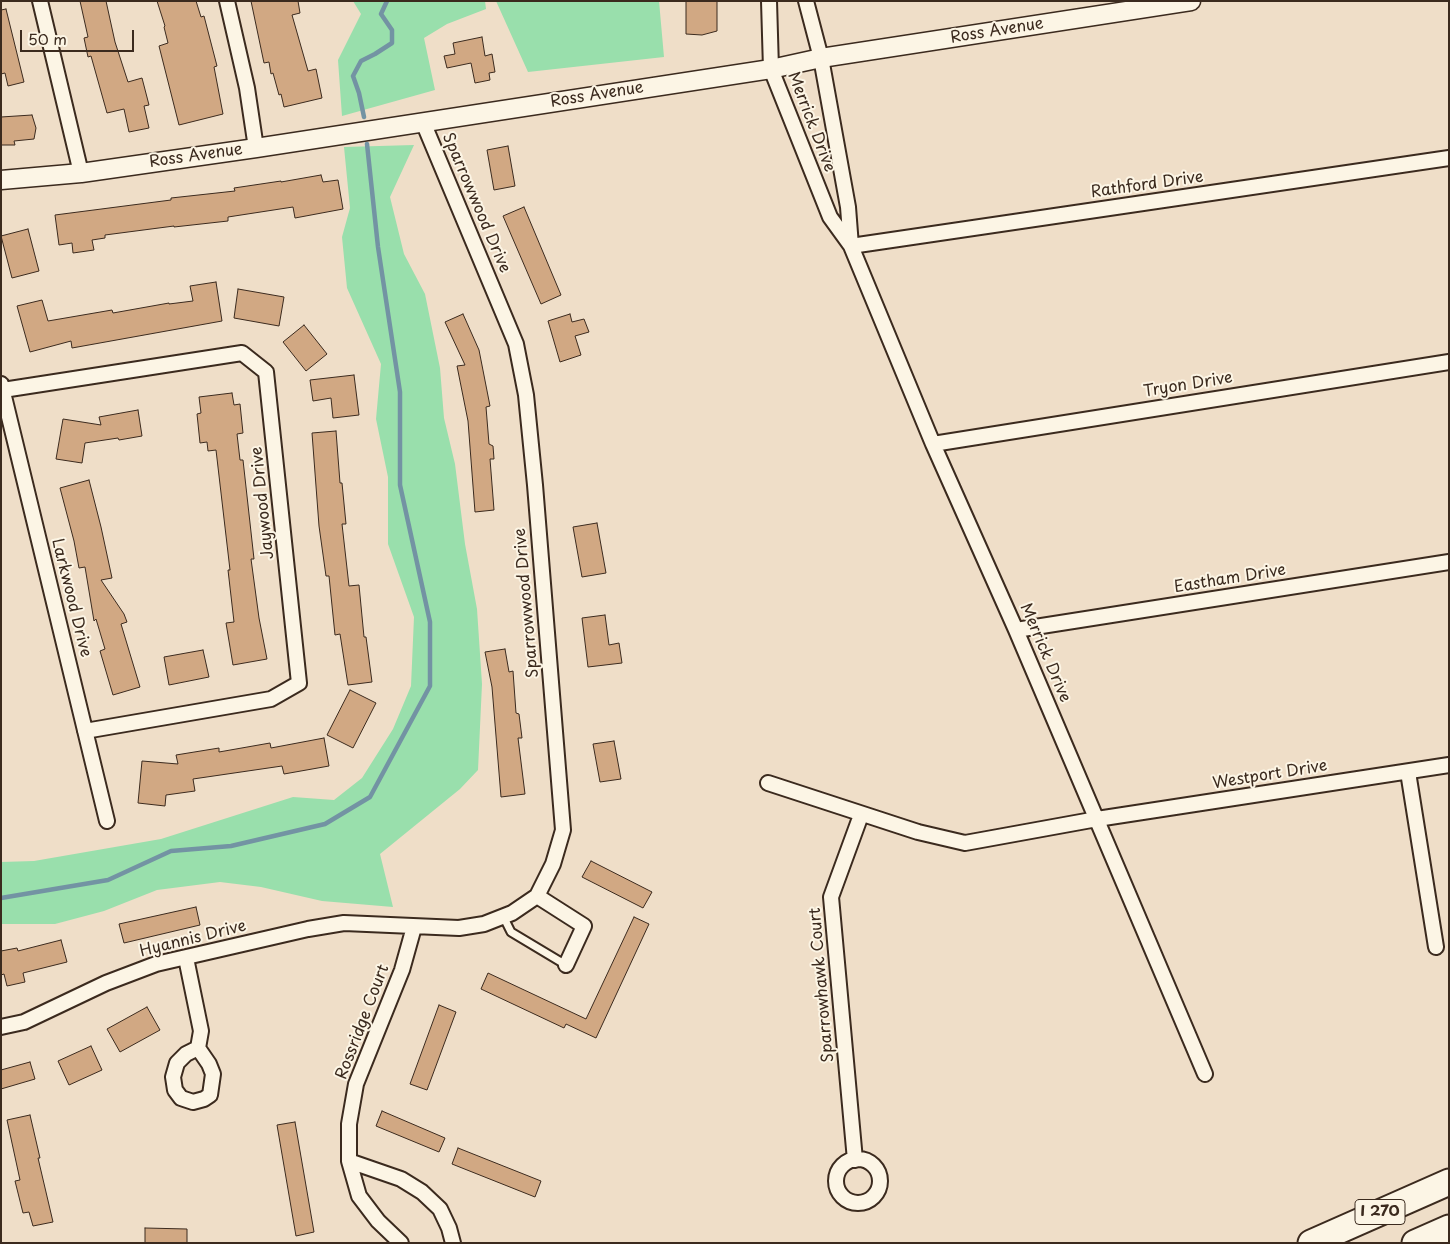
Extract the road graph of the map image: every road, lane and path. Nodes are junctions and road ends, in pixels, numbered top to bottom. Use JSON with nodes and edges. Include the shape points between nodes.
{"nodes":[{"id":1,"x":40,"y":1,"type":"edge"},
{"id":2,"x":227,"y":1,"type":"edge"},
{"id":3,"x":769,"y":1,"type":"edge"},
{"id":4,"x":806,"y":1,"type":"edge"},
{"id":5,"x":1191,"y":1,"type":"edge"},
{"id":6,"x":821,"y":58,"type":"junction"},
{"id":7,"x":771,"y":69,"type":"junction"},
{"id":8,"x":423,"y":122,"type":"junction"},
{"id":9,"x":256,"y":148,"type":"junction"},
{"id":10,"x":1449,"y":158,"type":"edge"},
{"id":11,"x":81,"y":173,"type":"junction"},
{"id":12,"x":1,"y":180,"type":"edge"},
{"id":13,"x":851,"y":246,"type":"junction"},
{"id":14,"x":1449,"y":362,"type":"edge"},
{"id":15,"x":2,"y":387,"type":"edge"},
{"id":16,"x":933,"y":444,"type":"junction"},
{"id":17,"x":1449,"y":562,"type":"edge"},
{"id":18,"x":1016,"y":630,"type":"junction"},
{"id":19,"x":85,"y":731,"type":"junction"},
{"id":20,"x":1449,"y":765,"type":"edge"},
{"id":21,"x":1408,"y":772,"type":"junction"},
{"id":22,"x":768,"y":783,"type":"dead end"},
{"id":23,"x":860,"y":815,"type":"junction"},
{"id":24,"x":1097,"y":819,"type":"junction"},
{"id":25,"x":107,"y":821,"type":"dead end"},
{"id":26,"x":536,"y":896,"type":"junction"},
{"id":27,"x":503,"y":916,"type":"junction"},
{"id":28,"x":344,"y":923,"type":"joint"},
{"id":29,"x":414,"y":927,"type":"junction"},
{"id":30,"x":1436,"y":947,"type":"dead end"},
{"id":31,"x":186,"y":958,"type":"junction"},
{"id":32,"x":566,"y":965,"type":"joint"},
{"id":33,"x":1,"y":1027,"type":"edge"},
{"id":34,"x":198,"y":1048,"type":"dead end"},
{"id":35,"x":1205,"y":1074,"type":"dead end"},
{"id":36,"x":855,"y":1160,"type":"dead end"},
{"id":37,"x":350,"y":1161,"type":"junction"},
{"id":38,"x":1449,"y":1182,"type":"edge"},
{"id":39,"x":1449,"y":1228,"type":"edge"},
{"id":40,"x":401,"y":1243,"type":"edge"},
{"id":41,"x":453,"y":1243,"type":"edge"},
{"id":42,"x":1311,"y":1243,"type":"edge"},
{"id":43,"x":1415,"y":1243,"type":"edge"}],
"edges":[{"from":1,"to":11,"type":"street"},
{"from":2,"to":9,"type":"street","via":[[247,88]]},
{"from":3,"to":7,"type":"street","name":"Merrick Drive"},
{"from":4,"to":6,"type":"street","name":"Merrick Drive"},
{"from":5,"to":6,"type":"street","name":"Ross Avenue"},
{"from":6,"to":7,"type":"street","name":"Ross Avenue"},
{"from":6,"to":13,"type":"street","name":"Merrick Drive","via":[[848,207]]},
{"from":7,"to":8,"type":"street","name":"Ross Avenue"},
{"from":7,"to":13,"type":"street","name":"Merrick Drive","via":[[830,217]]},
{"from":8,"to":9,"type":"street","name":"Ross Avenue"},
{"from":8,"to":26,"type":"street","name":"Sparrowwood Drive","via":[[516,344],[526,395],[563,830],[553,864]]},
{"from":9,"to":11,"type":"street","name":"Ross Avenue"},
{"from":10,"to":13,"type":"street","name":"Rathford Drive"},
{"from":11,"to":12,"type":"street","name":"Ross Avenue"},
{"from":13,"to":16,"type":"street","name":"Merrick Drive"},
{"from":14,"to":16,"type":"street","name":"Tryon Drive"},
{"from":15,"to":19,"type":"street","name":"Larkwood Drive"},
{"from":15,"to":19,"type":"street","name":"Jaywood Drive","via":[[242,353],[266,372],[298,684],[271,699]]},
{"from":16,"to":18,"type":"street","name":"Merrick Drive"},
{"from":17,"to":18,"type":"street","name":"Eastham Drive"},
{"from":18,"to":24,"type":"street","name":"Merrick Drive"},
{"from":19,"to":25,"type":"street","name":"Larkwood Drive"},
{"from":20,"to":21,"type":"street","name":"Westport Drive"},
{"from":21,"to":24,"type":"street","name":"Westport Drive"},
{"from":21,"to":30,"type":"street"},
{"from":22,"to":23,"type":"street"},
{"from":23,"to":24,"type":"street","via":[[965,843]]},
{"from":23,"to":36,"type":"street","name":"Sparrowhawk Court","via":[[831,897]]},
{"from":24,"to":35,"type":"street","name":"Merrick Drive"},
{"from":26,"to":27,"type":"street","name":"Sparrowwood Drive"},
{"from":26,"to":32,"type":"street","via":[[584,926]]},
{"from":27,"to":29,"type":"street","name":"Sparrowwood Drive","via":[[484,924],[460,928]]},
{"from":27,"to":32,"type":"lane","via":[[511,932]]},
{"from":28,"to":29,"type":"street","name":"Sparrowwood Drive"},
{"from":28,"to":31,"type":"street","name":"Hyannis Drive"},
{"from":29,"to":37,"type":"street","name":"Rossridge Court","via":[[402,970],[356,1084],[349,1124]]},
{"from":31,"to":33,"type":"street","name":"Hyannis Drive","via":[[148,967],[24,1022]]},
{"from":31,"to":34,"type":"street","via":[[201,1031]]},
{"from":37,"to":40,"type":"street","name":"Rossridge Court","via":[[359,1196]]},
{"from":37,"to":41,"type":"street","via":[[401,1179],[422,1192],[440,1209]]},
{"from":38,"to":42,"type":"highway","number":"I 270"},
{"from":39,"to":43,"type":"highway","number":"I 270"}]}
